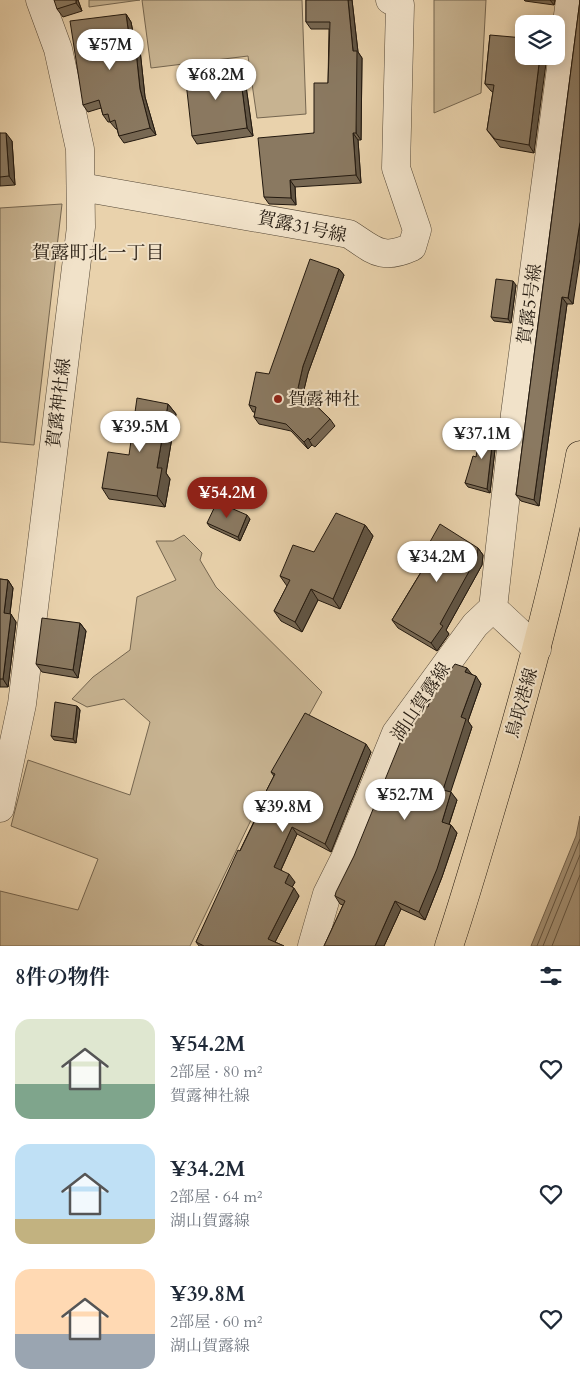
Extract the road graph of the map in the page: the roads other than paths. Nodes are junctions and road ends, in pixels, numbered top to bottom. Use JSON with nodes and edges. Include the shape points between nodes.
{"nodes":[{"id":1,"x":40,"y":0,"type":"edge"},
{"id":2,"x":390,"y":0,"type":"edge"},
{"id":3,"x":570,"y":0,"type":"edge"},
{"id":4,"x":80,"y":187,"type":"junction"},
{"id":5,"x":580,"y":456,"type":"edge"},
{"id":6,"x":493,"y":608,"type":"junction"},
{"id":7,"x":537,"y":649,"type":"junction"},
{"id":8,"x":0,"y":808,"type":"edge"},
{"id":9,"x":312,"y":946,"type":"edge"},
{"id":10,"x":449,"y":946,"type":"edge"}],
"edges":[{"from":1,"to":4,"type":"street","name":"賀露神社線","via":[[58,48],[80,149]]},
{"from":2,"to":4,"type":"street","name":"賀露31号線","via":[[400,5],[396,168],[417,230],[412,247],[387,256],[348,234]]},
{"from":3,"to":6,"type":"street","name":"賀露5号線","via":[[515,414]]},
{"from":4,"to":8,"type":"street","name":"賀露神社線","via":[[81,227],[22,704]]},
{"from":5,"to":7,"type":"main road","name":"鳥取港線","via":[[567,528]]},
{"from":6,"to":7,"type":"street"},
{"from":6,"to":9,"type":"street","name":"湖山賀露線","via":[[475,625],[396,733],[328,894]]},
{"from":7,"to":10,"type":"main road","name":"鳥取港線"}]}
